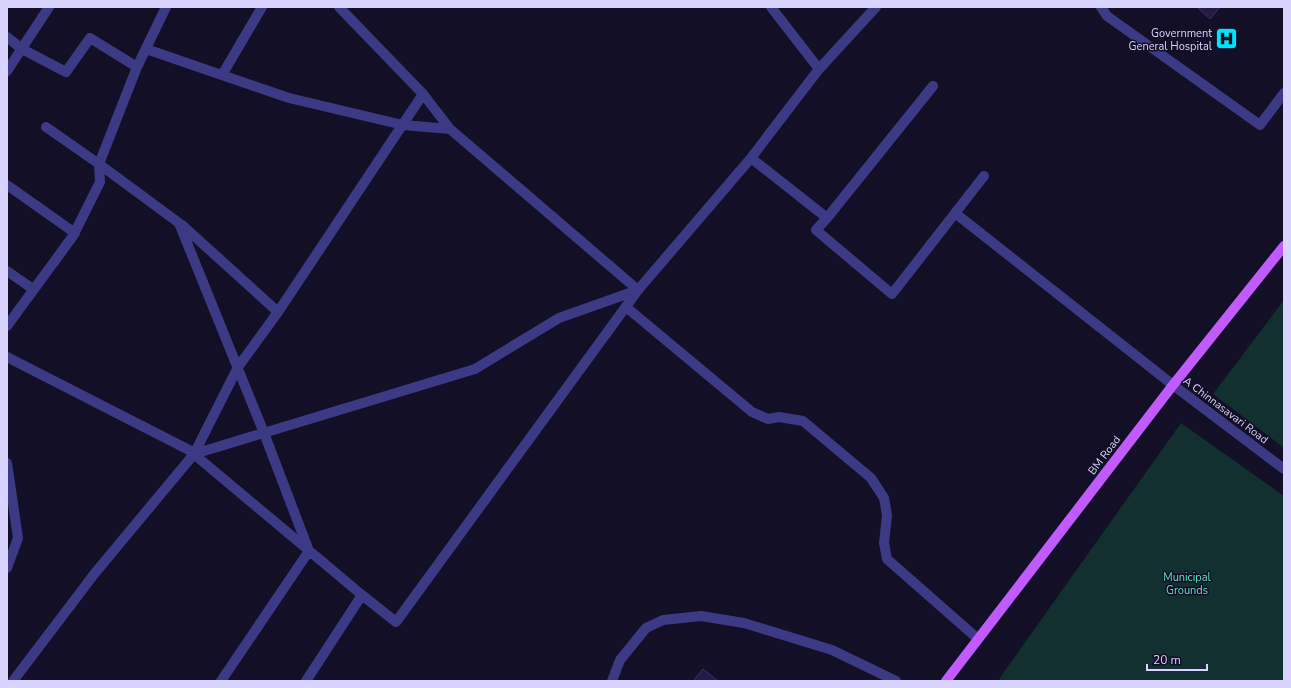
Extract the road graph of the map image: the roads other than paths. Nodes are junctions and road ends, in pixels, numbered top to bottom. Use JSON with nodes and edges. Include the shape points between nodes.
{"nodes":[{"id":1,"x":49,"y":7,"type":"edge"},
{"id":2,"x":166,"y":7,"type":"edge"},
{"id":3,"x":262,"y":7,"type":"edge"},
{"id":4,"x":339,"y":7,"type":"edge"},
{"id":5,"x":771,"y":7,"type":"edge"},
{"id":6,"x":876,"y":7,"type":"edge"},
{"id":7,"x":1101,"y":7,"type":"edge"},
{"id":8,"x":7,"y":37,"type":"edge"},
{"id":9,"x":22,"y":49,"type":"junction"},
{"id":10,"x":146,"y":49,"type":"junction"},
{"id":11,"x":137,"y":67,"type":"junction"},
{"id":12,"x":819,"y":69,"type":"junction"},
{"id":13,"x":7,"y":71,"type":"edge"},
{"id":14,"x":222,"y":75,"type":"junction"},
{"id":15,"x":933,"y":86,"type":"dead end"},
{"id":16,"x":1284,"y":93,"type":"edge"},
{"id":17,"x":423,"y":94,"type":"junction"},
{"id":18,"x":403,"y":124,"type":"junction"},
{"id":19,"x":46,"y":128,"type":"dead end"},
{"id":20,"x":450,"y":129,"type":"junction"},
{"id":21,"x":752,"y":158,"type":"junction"},
{"id":22,"x":99,"y":164,"type":"junction"},
{"id":23,"x":984,"y":176,"type":"dead end"},
{"id":24,"x":7,"y":185,"type":"edge"},
{"id":25,"x":955,"y":213,"type":"junction"},
{"id":26,"x":827,"y":218,"type":"junction"},
{"id":27,"x":179,"y":223,"type":"junction"},
{"id":28,"x":75,"y":233,"type":"junction"},
{"id":29,"x":1284,"y":246,"type":"edge"},
{"id":30,"x":7,"y":271,"type":"edge"},
{"id":31,"x":33,"y":289,"type":"junction"},
{"id":32,"x":638,"y":290,"type":"junction"},
{"id":33,"x":626,"y":307,"type":"junction"},
{"id":34,"x":278,"y":312,"type":"junction"},
{"id":35,"x":8,"y":321,"type":"edge"},
{"id":36,"x":7,"y":357,"type":"edge"},
{"id":37,"x":238,"y":367,"type":"junction"},
{"id":38,"x":1173,"y":385,"type":"junction"},
{"id":39,"x":264,"y":432,"type":"junction"},
{"id":40,"x":194,"y":454,"type":"junction"},
{"id":41,"x":7,"y":463,"type":"edge"},
{"id":42,"x":1284,"y":469,"type":"edge"},
{"id":43,"x":309,"y":551,"type":"junction"},
{"id":44,"x":7,"y":568,"type":"edge"},
{"id":45,"x":362,"y":595,"type":"junction"},
{"id":46,"x":978,"y":639,"type":"junction"},
{"id":47,"x":13,"y":681,"type":"edge"},
{"id":48,"x":221,"y":681,"type":"edge"},
{"id":49,"x":306,"y":681,"type":"edge"},
{"id":50,"x":612,"y":681,"type":"edge"},
{"id":51,"x":896,"y":681,"type":"edge"},
{"id":52,"x":946,"y":681,"type":"edge"}],
"edges":[{"from":1,"to":9,"type":"street"},
{"from":2,"to":10,"type":"street"},
{"from":3,"to":14,"type":"street"},
{"from":4,"to":17,"type":"street"},
{"from":5,"to":12,"type":"street"},
{"from":6,"to":12,"type":"street"},
{"from":7,"to":16,"type":"street","via":[[1107,16],[1260,125]]},
{"from":8,"to":9,"type":"street"},
{"from":9,"to":11,"type":"street","via":[[66,72],[90,38]]},
{"from":9,"to":13,"type":"street"},
{"from":10,"to":11,"type":"street"},
{"from":10,"to":14,"type":"street"},
{"from":11,"to":22,"type":"street"},
{"from":12,"to":21,"type":"street"},
{"from":14,"to":18,"type":"street","via":[[289,98]]},
{"from":15,"to":26,"type":"street"},
{"from":17,"to":18,"type":"street"},
{"from":17,"to":20,"type":"street"},
{"from":18,"to":20,"type":"street"},
{"from":18,"to":34,"type":"street"},
{"from":19,"to":22,"type":"street"},
{"from":20,"to":32,"type":"street"},
{"from":21,"to":26,"type":"street"},
{"from":21,"to":32,"type":"street"},
{"from":22,"to":27,"type":"street"},
{"from":22,"to":28,"type":"street","via":[[100,182]]},
{"from":23,"to":25,"type":"street"},
{"from":24,"to":28,"type":"street"},
{"from":25,"to":26,"type":"street","via":[[892,294],[816,230]]},
{"from":25,"to":38,"type":"street","name":"A Chinnasavari Road"},
{"from":27,"to":34,"type":"street"},
{"from":27,"to":37,"type":"street"},
{"from":28,"to":31,"type":"street"},
{"from":29,"to":38,"type":"main road","name":"BM Road"},
{"from":30,"to":31,"type":"street"},
{"from":31,"to":35,"type":"street"},
{"from":32,"to":33,"type":"street"},
{"from":32,"to":39,"type":"street","via":[[559,318],[475,369]]},
{"from":33,"to":45,"type":"street","via":[[396,622]]},
{"from":33,"to":46,"type":"street","via":[[752,412],[768,419],[779,417],[803,421],[871,478],[884,498],[887,515],[884,543],[887,559]]},
{"from":34,"to":37,"type":"street"},
{"from":36,"to":40,"type":"street"},
{"from":37,"to":39,"type":"street"},
{"from":37,"to":40,"type":"street"},
{"from":38,"to":42,"type":"street","name":"A Chinnasavari Road"},
{"from":38,"to":46,"type":"main road","name":"BM Road"},
{"from":39,"to":40,"type":"street"},
{"from":39,"to":43,"type":"street"},
{"from":40,"to":43,"type":"street"},
{"from":40,"to":47,"type":"street","via":[[95,573]]},
{"from":41,"to":44,"type":"street","via":[[18,538]]},
{"from":43,"to":45,"type":"street"},
{"from":43,"to":48,"type":"street"},
{"from":45,"to":49,"type":"street"},
{"from":46,"to":52,"type":"main road","name":"BM Road"},
{"from":50,"to":51,"type":"street","via":[[620,660],[646,628],[663,620],[701,616],[744,623],[832,650]]}]}
